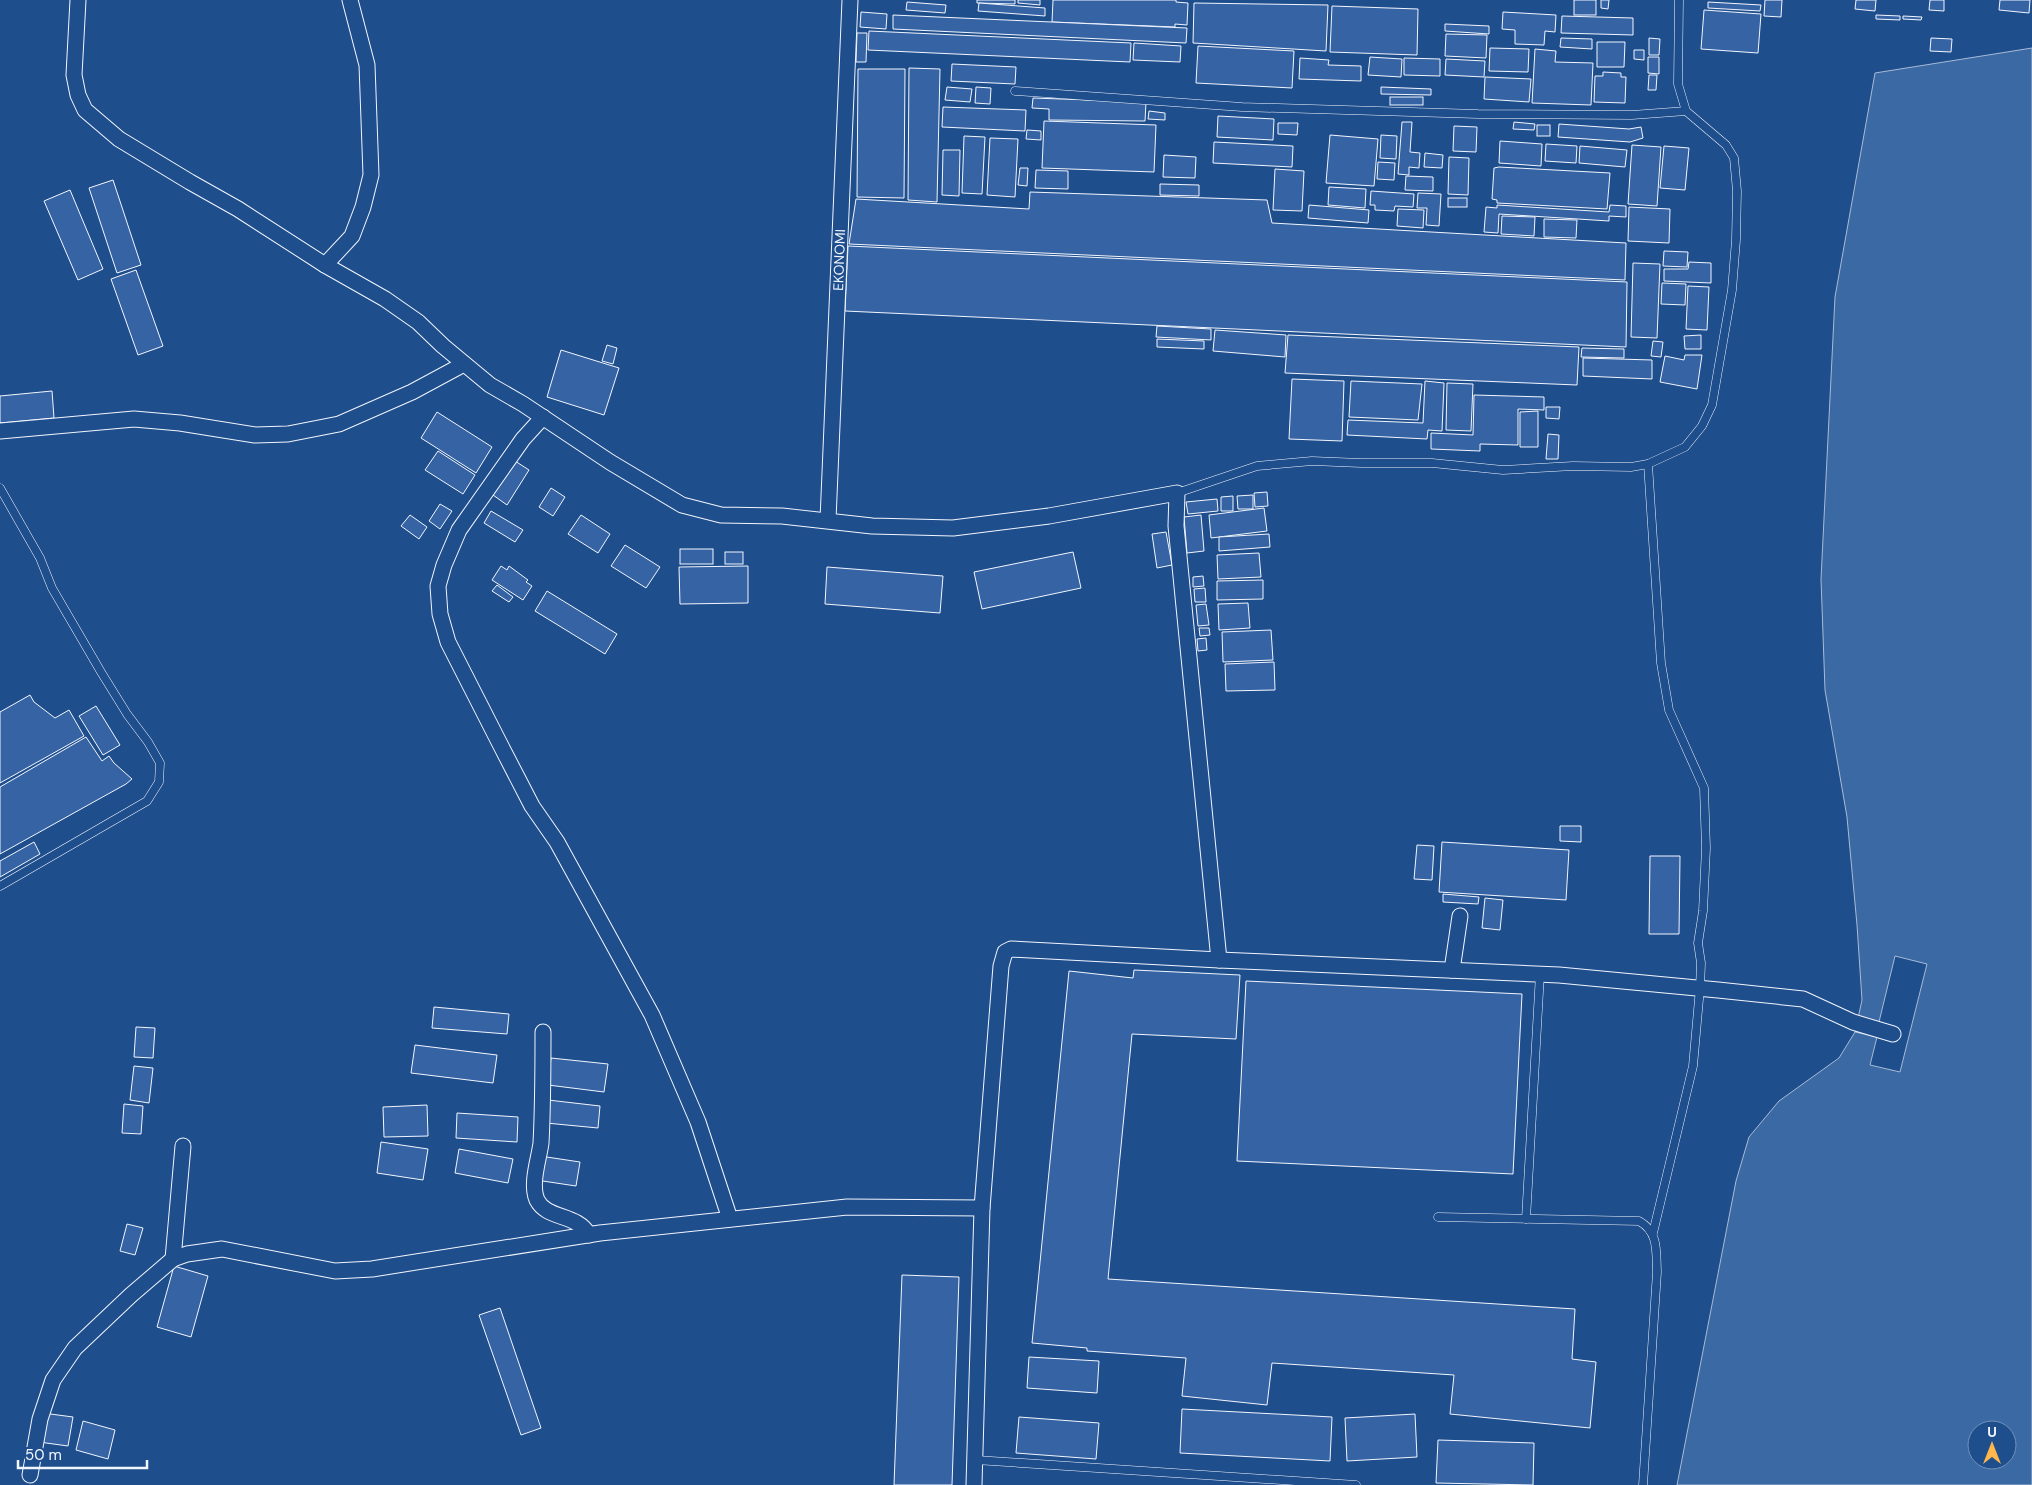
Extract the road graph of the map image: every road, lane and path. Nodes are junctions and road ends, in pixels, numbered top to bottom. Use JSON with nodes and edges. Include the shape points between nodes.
{"nodes":[{"id":1,"x":78,"y":0,"type":"edge"},
{"id":2,"x":350,"y":0,"type":"edge"},
{"id":3,"x":850,"y":0,"type":"edge"},
{"id":4,"x":1679,"y":0,"type":"edge"},
{"id":5,"x":1015,"y":92,"type":"dead end"},
{"id":6,"x":1686,"y":112,"type":"junction"},
{"id":7,"x":325,"y":265,"type":"junction"},
{"id":8,"x":464,"y":364,"type":"junction"},
{"id":9,"x":542,"y":417,"type":"junction"},
{"id":10,"x":0,"y":431,"type":"edge"},
{"id":11,"x":1648,"y":464,"type":"junction"},
{"id":12,"x":0,"y":488,"type":"edge"},
{"id":13,"x":1178,"y":493,"type":"junction"},
{"id":14,"x":828,"y":520,"type":"junction"},
{"id":15,"x":0,"y":886,"type":"edge"},
{"id":16,"x":1460,"y":916,"type":"dead end"},
{"id":17,"x":1219,"y":960,"type":"junction"},
{"id":18,"x":1452,"y":970,"type":"junction"},
{"id":19,"x":1540,"y":974,"type":"junction"},
{"id":20,"x":1700,"y":988,"type":"junction"},
{"id":21,"x":542,"y":1032,"type":"dead end"},
{"id":22,"x":1893,"y":1034,"type":"dead end"},
{"id":23,"x":183,"y":1146,"type":"dead end"},
{"id":24,"x":982,"y":1208,"type":"junction"},
{"id":25,"x":1438,"y":1217,"type":"dead end"},
{"id":26,"x":730,"y":1219,"type":"junction"},
{"id":27,"x":1526,"y":1219,"type":"junction"},
{"id":28,"x":1653,"y":1234,"type":"junction"},
{"id":29,"x":589,"y":1235,"type":"junction"},
{"id":30,"x":173,"y":1260,"type":"junction"},
{"id":31,"x":976,"y":1460,"type":"junction"},
{"id":32,"x":30,"y":1475,"type":"dead end"},
{"id":33,"x":1224,"y":1476,"type":"junction"},
{"id":34,"x":974,"y":1485,"type":"edge"},
{"id":35,"x":1224,"y":1485,"type":"edge"},
{"id":36,"x":1356,"y":1485,"type":"edge"},
{"id":37,"x":1643,"y":1485,"type":"edge"}],
"edges":[{"from":1,"to":7,"type":"street","via":[[74,75],[85,110],[119,139]]},
{"from":2,"to":7,"type":"street","via":[[367,65],[371,175],[352,236]]},
{"from":3,"to":14,"type":"street","name":"EKONOMI"},
{"from":4,"to":6,"type":"lane","via":[[1678,84]]},
{"from":5,"to":6,"type":"lane","via":[[1261,108],[1488,114]]},
{"from":6,"to":11,"type":"lane","via":[[1726,145],[1734,158],[1737,191],[1732,290],[1712,405],[1702,426],[1685,447]]},
{"from":7,"to":8,"type":"street","via":[[418,322]]},
{"from":8,"to":9,"type":"street"},
{"from":8,"to":10,"type":"street","via":[[412,392],[340,424],[288,434],[255,435],[134,418]]},
{"from":9,"to":14,"type":"street","via":[[682,505],[721,515]]},
{"from":9,"to":26,"type":"street","via":[[518,445],[459,530],[438,586],[440,614],[448,642],[523,789],[557,842],[652,1015],[698,1122]]},
{"from":11,"to":13,"type":"lane","via":[[1503,470],[1432,463],[1312,460],[1257,466]]},
{"from":11,"to":20,"type":"lane","via":[[1665,690],[1669,710],[1704,788],[1706,848],[1698,943]]},
{"from":12,"to":15,"type":"lane","via":[[40,558],[52,588],[160,763],[159,782],[147,801]]},
{"from":13,"to":14,"type":"street","via":[[1050,516],[953,528],[872,526]]},
{"from":13,"to":17,"type":"street","via":[[1176,526]]},
{"from":16,"to":18,"type":"street"},
{"from":17,"to":18,"type":"street"},
{"from":17,"to":24,"type":"street","via":[[1011,949],[1005,952],[1001,966]]},
{"from":18,"to":19,"type":"street"},
{"from":19,"to":20,"type":"street"},
{"from":19,"to":27,"type":"lane"},
{"from":20,"to":22,"type":"street","via":[[1803,999],[1853,1022]]},
{"from":20,"to":28,"type":"lane","via":[[1693,1066]]},
{"from":21,"to":29,"type":"street","via":[[537,1199],[544,1209],[578,1222]]},
{"from":23,"to":30,"type":"street"},
{"from":24,"to":26,"type":"street","via":[[847,1207]]},
{"from":24,"to":31,"type":"street"},
{"from":25,"to":27,"type":"lane"},
{"from":26,"to":29,"type":"street"},
{"from":27,"to":28,"type":"lane","via":[[1639,1221]]},
{"from":28,"to":37,"type":"lane","via":[[1657,1272]]},
{"from":29,"to":30,"type":"street","via":[[372,1269],[336,1271],[222,1250],[187,1254]]},
{"from":30,"to":32,"type":"street","via":[[75,1348],[53,1380],[40,1419]]},
{"from":31,"to":33,"type":"lane"},
{"from":31,"to":34,"type":"street"},
{"from":33,"to":35,"type":"lane"},
{"from":33,"to":36,"type":"lane"}]}
